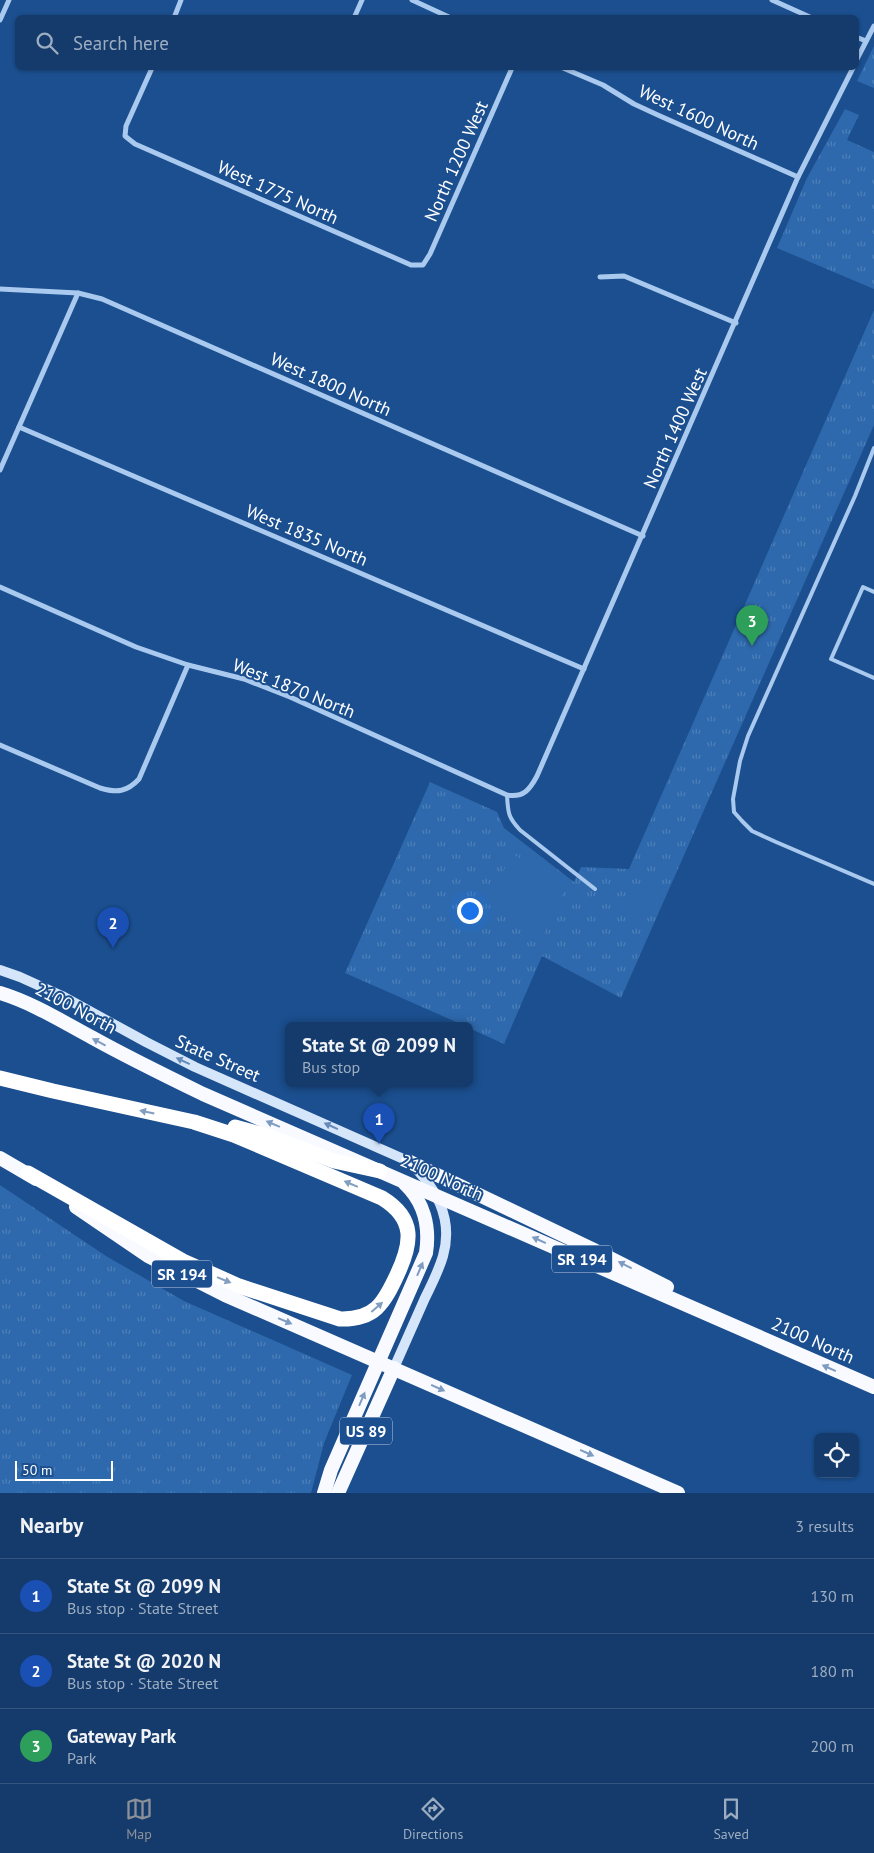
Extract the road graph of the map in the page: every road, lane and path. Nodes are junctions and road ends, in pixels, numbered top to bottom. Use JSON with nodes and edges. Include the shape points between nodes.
{"nodes":[{"id":1,"x":9,"y":0,"type":"edge"},
{"id":2,"x":181,"y":0,"type":"edge"},
{"id":3,"x":362,"y":0,"type":"edge"},
{"id":4,"x":412,"y":0,"type":"edge"},
{"id":5,"x":772,"y":0,"type":"edge"},
{"id":6,"x":175,"y":15,"type":"edge"},
{"id":7,"x":355,"y":15,"type":"edge"},
{"id":8,"x":444,"y":15,"type":"edge"},
{"id":9,"x":805,"y":15,"type":"edge"},
{"id":10,"x":0,"y":20,"type":"edge"},
{"id":11,"x":874,"y":26,"type":"edge"},
{"id":12,"x":859,"y":38,"type":"edge"},
{"id":13,"x":866,"y":41,"type":"junction"},
{"id":14,"x":859,"y":54,"type":"edge"},
{"id":15,"x":151,"y":70,"type":"edge"},
{"id":16,"x":511,"y":70,"type":"edge"},
{"id":17,"x":568,"y":70,"type":"edge"},
{"id":18,"x":852,"y":70,"type":"edge"},
{"id":19,"x":798,"y":177,"type":"junction"},
{"id":20,"x":423,"y":265,"type":"joint"},
{"id":21,"x":600,"y":278,"type":"dead end"},
{"id":22,"x":0,"y":289,"type":"edge"},
{"id":23,"x":78,"y":293,"type":"junction"},
{"id":24,"x":736,"y":323,"type":"junction"},
{"id":25,"x":19,"y":427,"type":"junction"},
{"id":26,"x":874,"y":448,"type":"edge"},
{"id":27,"x":0,"y":470,"type":"edge"},
{"id":28,"x":642,"y":536,"type":"junction"},
{"id":29,"x":0,"y":587,"type":"edge"},
{"id":30,"x":874,"y":592,"type":"edge"},
{"id":31,"x":188,"y":665,"type":"junction"},
{"id":32,"x":584,"y":669,"type":"junction"},
{"id":33,"x":874,"y":678,"type":"edge"},
{"id":34,"x":0,"y":745,"type":"edge"},
{"id":35,"x":507,"y":795,"type":"junction"},
{"id":36,"x":520,"y":796,"type":"joint"},
{"id":37,"x":874,"y":884,"type":"edge"},
{"id":38,"x":594,"y":889,"type":"dead end"},
{"id":39,"x":0,"y":970,"type":"edge"},
{"id":40,"x":0,"y":992,"type":"edge"},
{"id":41,"x":0,"y":1078,"type":"edge"},
{"id":42,"x":194,"y":1122,"type":"junction"},
{"id":43,"x":0,"y":1158,"type":"edge"},
{"id":44,"x":408,"y":1161,"type":"junction"},
{"id":45,"x":380,"y":1171,"type":"junction"},
{"id":46,"x":28,"y":1173,"type":"junction"},
{"id":47,"x":398,"y":1178,"type":"junction"},
{"id":48,"x":437,"y":1195,"type":"junction"},
{"id":49,"x":728,"y":1323,"type":"junction"},
{"id":50,"x":378,"y":1361,"type":"junction"},
{"id":51,"x":394,"y":1368,"type":"junction"},
{"id":52,"x":874,"y":1387,"type":"edge"},
{"id":53,"x":324,"y":1493,"type":"edge"},
{"id":54,"x":338,"y":1493,"type":"edge"},
{"id":55,"x":678,"y":1493,"type":"edge"}],
"edges":[{"from":1,"to":10,"type":"street"},
{"from":2,"to":6,"type":"street"},
{"from":3,"to":7,"type":"street"},
{"from":4,"to":8,"type":"street"},
{"from":5,"to":9,"type":"street"},
{"from":11,"to":13,"type":"street"},
{"from":12,"to":13,"type":"street"},
{"from":13,"to":14,"type":"street"},
{"from":15,"to":20,"type":"street","name":"West 1775 North","via":[[126,126],[125,136],[135,144],[411,265]]},
{"from":16,"to":20,"type":"street","name":"North 1200 West"},
{"from":17,"to":19,"type":"street","name":"West 1600 North","via":[[604,85],[634,104]]},
{"from":18,"to":19,"type":"street","name":"North 1400 West"},
{"from":19,"to":24,"type":"street","name":"North 1400 West"},
{"from":21,"to":24,"type":"street","via":[[624,276]]},
{"from":22,"to":23,"type":"street","name":"West 1800 North"},
{"from":23,"to":25,"type":"street"},
{"from":23,"to":28,"type":"street","name":"West 1800 North","via":[[102,300]]},
{"from":24,"to":28,"type":"street","name":"North 1400 West"},
{"from":25,"to":27,"type":"street"},
{"from":25,"to":32,"type":"street","name":"West 1835 North"},
{"from":26,"to":37,"type":"lane","via":[[748,736],[732,799],[734,812],[752,831]]},
{"from":28,"to":32,"type":"street","name":"North 1400 West"},
{"from":29,"to":31,"type":"street","name":"West 1870 North","via":[[136,647]]},
{"from":30,"to":33,"type":"lane","via":[[863,587],[831,659]]},
{"from":31,"to":34,"type":"street","via":[[139,779],[132,787],[111,792]]},
{"from":31,"to":35,"type":"street","name":"West 1870 North","via":[[244,679],[290,697]]},
{"from":32,"to":36,"type":"street","name":"North 1400 West","via":[[537,776],[529,790]]},
{"from":35,"to":36,"type":"street","name":"West 1870 North"},
{"from":35,"to":38,"type":"lane","via":[[511,821]]},
{"from":44,"to":39,"type":"main road","name":"State Street","number":"US 89","one_way":true,"via":[[195,1067],[62,996]]},
{"from":45,"to":40,"type":"highway","name":"2100 North","number":"SR 194","one_way":true,"via":[[203,1094]]},
{"from":42,"to":41,"type":"highway","one_way":true},
{"from":42,"to":45,"type":"highway","via":[[222,1124],[271,1137],[334,1160]]},
{"from":46,"to":42,"type":"highway","one_way":true,"via":[[156,1247],[239,1286],[340,1319],[357,1318],[380,1306],[408,1248],[406,1224],[397,1209],[382,1198],[234,1135]]},
{"from":43,"to":46,"type":"highway","number":"SR 194"},
{"from":44,"to":48,"type":"main road","name":"State Street","number":"US 89"},
{"from":49,"to":44,"type":"highway","one_way":true,"via":[[628,1266]]},
{"from":45,"to":47,"type":"highway","name":"2100 North","number":"SR 194"},
{"from":46,"to":50,"type":"highway","number":"SR 194","one_way":true,"via":[[132,1245],[182,1274]]},
{"from":47,"to":48,"type":"highway","name":"2100 North","number":"SR 194"},
{"from":50,"to":47,"type":"highway","one_way":true,"via":[[422,1262],[427,1243],[426,1223],[419,1202]]},
{"from":49,"to":48,"type":"highway","name":"2100 North","number":"SR 194","one_way":true},
{"from":48,"to":51,"type":"main road","name":"State Street","number":"US 89","via":[[446,1222],[444,1254]]},
{"from":52,"to":49,"type":"highway","name":"2100 North","number":"SR 194","one_way":true},
{"from":50,"to":51,"type":"highway","number":"SR 194"},
{"from":53,"to":50,"type":"highway","one_way":true},
{"from":51,"to":54,"type":"highway","number":"US 89"},
{"from":51,"to":55,"type":"highway","number":"SR 194","one_way":true}]}
